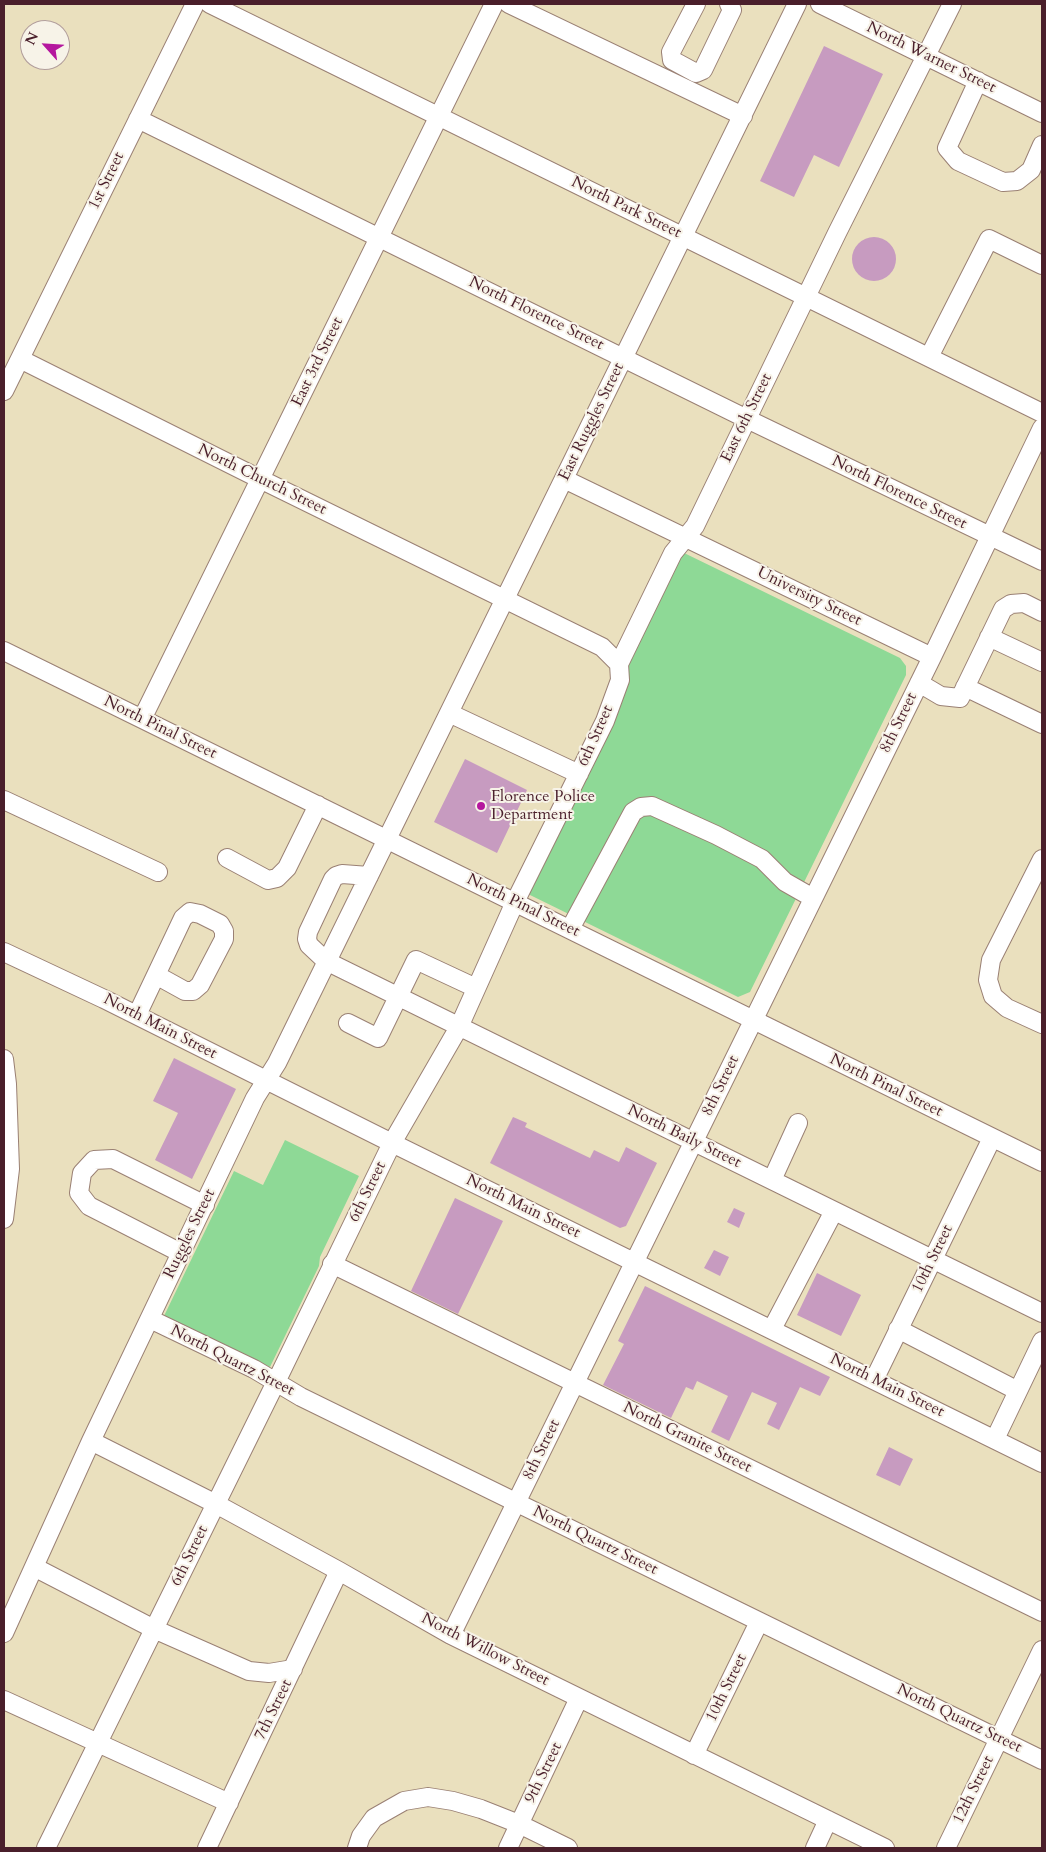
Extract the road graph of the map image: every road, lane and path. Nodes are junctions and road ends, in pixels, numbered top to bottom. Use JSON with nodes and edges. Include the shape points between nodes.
{"nodes":[{"id":1,"x":195,"y":4,"type":"edge"},
{"id":2,"x":210,"y":4,"type":"edge"},
{"id":3,"x":494,"y":4,"type":"edge"},
{"id":4,"x":509,"y":4,"type":"edge"},
{"id":5,"x":696,"y":4,"type":"edge"},
{"id":6,"x":729,"y":4,"type":"edge"},
{"id":7,"x":798,"y":4,"type":"edge"},
{"id":8,"x":820,"y":4,"type":"edge"},
{"id":9,"x":952,"y":4,"type":"edge"},
{"id":10,"x":926,"y":56,"type":"junction"},
{"id":11,"x":978,"y":81,"type":"junction"},
{"id":12,"x":1042,"y":113,"type":"edge"},
{"id":13,"x":439,"y":116,"type":"junction"},
{"id":14,"x":743,"y":116,"type":"junction"},
{"id":15,"x":138,"y":119,"type":"junction"},
{"id":16,"x":1042,"y":145,"type":"edge"},
{"id":17,"x":684,"y":237,"type":"junction"},
{"id":18,"x":379,"y":238,"type":"junction"},
{"id":19,"x":1042,"y":265,"type":"edge"},
{"id":20,"x":806,"y":297,"type":"junction"},
{"id":21,"x":929,"y":357,"type":"junction"},
{"id":22,"x":624,"y":358,"type":"junction"},
{"id":23,"x":20,"y":359,"type":"junction"},
{"id":24,"x":4,"y":391,"type":"edge"},
{"id":25,"x":1042,"y":413,"type":"edge"},
{"id":26,"x":747,"y":419,"type":"junction"},
{"id":27,"x":1042,"y":428,"type":"edge"},
{"id":28,"x":564,"y":478,"type":"junction"},
{"id":29,"x":260,"y":480,"type":"junction"},
{"id":30,"x":989,"y":537,"type":"junction"},
{"id":31,"x":686,"y":538,"type":"junction"},
{"id":32,"x":1042,"y":561,"type":"edge"},
{"id":33,"x":504,"y":600,"type":"junction"},
{"id":34,"x":1042,"y":612,"type":"edge"},
{"id":35,"x":990,"y":637,"type":"junction"},
{"id":36,"x":4,"y":651,"type":"edge"},
{"id":37,"x":932,"y":657,"type":"junction"},
{"id":38,"x":1042,"y":662,"type":"edge"},
{"id":39,"x":619,"y":664,"type":"junction"},
{"id":40,"x":919,"y":683,"type":"junction"},
{"id":41,"x":965,"y":687,"type":"junction"},
{"id":42,"x":449,"y":712,"type":"junction"},
{"id":43,"x":142,"y":719,"type":"junction"},
{"id":44,"x":1042,"y":724,"type":"edge"},
{"id":45,"x":579,"y":774,"type":"junction"},
{"id":46,"x":4,"y":800,"type":"edge"},
{"id":47,"x":318,"y":805,"type":"junction"},
{"id":48,"x":386,"y":840,"type":"junction"},
{"id":49,"x":226,"y":858,"type":"dead end"},
{"id":50,"x":1042,"y":859,"type":"edge"},
{"id":51,"x":158,"y":872,"type":"dead end"},
{"id":52,"x":369,"y":876,"type":"junction"},
{"id":53,"x":813,"y":898,"type":"junction"},
{"id":54,"x":515,"y":902,"type":"junction"},
{"id":55,"x":570,"y":928,"type":"junction"},
{"id":56,"x":4,"y":952,"type":"edge"},
{"id":57,"x":326,"y":961,"type":"junction"},
{"id":58,"x":156,"y":975,"type":"junction"},
{"id":59,"x":476,"y":988,"type":"junction"},
{"id":60,"x":398,"y":997,"type":"junction"},
{"id":61,"x":137,"y":1015,"type":"junction"},
{"id":62,"x":753,"y":1020,"type":"junction"},
{"id":63,"x":348,"y":1023,"type":"dead end"},
{"id":64,"x":1042,"y":1024,"type":"edge"},
{"id":65,"x":459,"y":1027,"type":"junction"},
{"id":66,"x":4,"y":1059,"type":"edge"},
{"id":67,"x":266,"y":1080,"type":"junction"},
{"id":68,"x":798,"y":1123,"type":"dead end"},
{"id":69,"x":992,"y":1138,"type":"junction"},
{"id":70,"x":693,"y":1142,"type":"junction"},
{"id":71,"x":392,"y":1143,"type":"junction"},
{"id":72,"x":1042,"y":1162,"type":"edge"},
{"id":73,"x":772,"y":1180,"type":"junction"},
{"id":74,"x":205,"y":1205,"type":"junction"},
{"id":75,"x":834,"y":1210,"type":"junction"},
{"id":76,"x":4,"y":1219,"type":"edge"},
{"id":77,"x":181,"y":1253,"type":"junction"},
{"id":78,"x":932,"y":1259,"type":"junction"},
{"id":79,"x":634,"y":1261,"type":"junction"},
{"id":80,"x":332,"y":1264,"type":"junction"},
{"id":81,"x":1042,"y":1313,"type":"edge"},
{"id":82,"x":150,"y":1320,"type":"junction"},
{"id":83,"x":772,"y":1329,"type":"junction"},
{"id":84,"x":898,"y":1329,"type":"junction"},
{"id":85,"x":1042,"y":1341,"type":"edge"},
{"id":86,"x":874,"y":1380,"type":"junction"},
{"id":87,"x":276,"y":1382,"type":"junction"},
{"id":88,"x":575,"y":1383,"type":"junction"},
{"id":89,"x":1018,"y":1391,"type":"junction"},
{"id":90,"x":994,"y":1439,"type":"junction"},
{"id":91,"x":91,"y":1441,"type":"junction"},
{"id":92,"x":1042,"y":1463,"type":"edge"},
{"id":93,"x":516,"y":1502,"type":"junction"},
{"id":94,"x":216,"y":1504,"type":"junction"},
{"id":95,"x":34,"y":1567,"type":"junction"},
{"id":96,"x":339,"y":1571,"type":"junction"},
{"id":97,"x":1042,"y":1612,"type":"edge"},
{"id":98,"x":759,"y":1622,"type":"junction"},
{"id":99,"x":154,"y":1629,"type":"junction"},
{"id":100,"x":4,"y":1633,"type":"edge"},
{"id":101,"x":451,"y":1635,"type":"junction"},
{"id":102,"x":1042,"y":1650,"type":"edge"},
{"id":103,"x":293,"y":1669,"type":"junction"},
{"id":104,"x":579,"y":1698,"type":"junction"},
{"id":105,"x":4,"y":1700,"type":"edge"},
{"id":106,"x":999,"y":1739,"type":"junction"},
{"id":107,"x":98,"y":1744,"type":"junction"},
{"id":108,"x":694,"y":1755,"type":"junction"},
{"id":109,"x":1042,"y":1760,"type":"edge"},
{"id":110,"x":229,"y":1803,"type":"junction"},
{"id":111,"x":828,"y":1820,"type":"junction"},
{"id":112,"x":519,"y":1824,"type":"junction"},
{"id":113,"x":46,"y":1848,"type":"edge"},
{"id":114,"x":208,"y":1848,"type":"edge"},
{"id":115,"x":357,"y":1848,"type":"edge"},
{"id":116,"x":508,"y":1848,"type":"edge"},
{"id":117,"x":568,"y":1848,"type":"edge"},
{"id":118,"x":814,"y":1848,"type":"edge"},
{"id":119,"x":885,"y":1848,"type":"edge"},
{"id":120,"x":946,"y":1848,"type":"edge"}],
"edges":[{"from":1,"to":15,"type":"street","name":"1st Street"},
{"from":2,"to":13,"type":"street","name":"North Park Street"},
{"from":3,"to":13,"type":"street","name":"East 3rd Street"},
{"from":4,"to":14,"type":"street"},
{"from":5,"to":6,"type":"street","via":[[671,52],[672,60],[696,73],[703,70],[732,10]]},
{"from":7,"to":14,"type":"street","name":"East Ruggles Street"},
{"from":8,"to":10,"type":"street","name":"North Warner Street"},
{"from":9,"to":10,"type":"street"},
{"from":10,"to":11,"type":"street","name":"North Warner Street"},
{"from":10,"to":20,"type":"street","name":"East 6th Street"},
{"from":11,"to":12,"type":"street","name":"North Warner Street"},
{"from":11,"to":16,"type":"street","via":[[947,148],[958,161],[1003,182],[1017,181],[1031,170]]},
{"from":13,"to":17,"type":"street","name":"North Park Street"},
{"from":13,"to":18,"type":"street","name":"East 3rd Street"},
{"from":14,"to":17,"type":"street","name":"East Ruggles Street"},
{"from":15,"to":18,"type":"street","name":"North Florence Street"},
{"from":15,"to":23,"type":"street","name":"1st Street"},
{"from":17,"to":20,"type":"street","name":"North Park Street"},
{"from":17,"to":22,"type":"street","name":"East Ruggles Street"},
{"from":18,"to":22,"type":"street","name":"North Florence Street"},
{"from":18,"to":29,"type":"street","name":"East 3rd Street"},
{"from":19,"to":21,"type":"street","via":[[989,239]]},
{"from":20,"to":21,"type":"street","name":"North Park Street"},
{"from":20,"to":26,"type":"street","name":"East 6th Street"},
{"from":21,"to":25,"type":"street","name":"North Park Street"},
{"from":22,"to":26,"type":"street","name":"North Florence Street"},
{"from":22,"to":28,"type":"street","name":"East Ruggles Street"},
{"from":23,"to":24,"type":"street","name":"1st Street"},
{"from":23,"to":29,"type":"street","name":"North Church Street"},
{"from":26,"to":30,"type":"street","name":"North Florence Street"},
{"from":26,"to":31,"type":"street","name":"East 6th Street","via":[[695,526]]},
{"from":27,"to":30,"type":"street","name":"8th Street"},
{"from":28,"to":31,"type":"street","name":"University Street"},
{"from":28,"to":33,"type":"street","name":"East Ruggles Street"},
{"from":29,"to":33,"type":"street","name":"North Church Street"},
{"from":29,"to":43,"type":"street","name":"East 3rd Street"},
{"from":30,"to":32,"type":"street","name":"North Florence Street"},
{"from":30,"to":37,"type":"street","name":"8th Street"},
{"from":31,"to":37,"type":"street","name":"University Street"},
{"from":31,"to":39,"type":"street","name":"6th Street","via":[[672,553]]},
{"from":33,"to":39,"type":"street","name":"North Church Street","via":[[602,647]]},
{"from":33,"to":42,"type":"street","name":"East Ruggles Street"},
{"from":34,"to":35,"type":"street","via":[[1024,603],[1011,604],[1003,610]]},
{"from":35,"to":38,"type":"street"},
{"from":35,"to":41,"type":"street"},
{"from":36,"to":43,"type":"street","name":"North Pinal Street"},
{"from":37,"to":40,"type":"street","name":"8th Street"},
{"from":39,"to":45,"type":"street","name":"6th Street","via":[[620,680],[605,721]]},
{"from":40,"to":41,"type":"street","via":[[942,696],[960,698]]},
{"from":40,"to":53,"type":"street","name":"8th Street"},
{"from":41,"to":44,"type":"street"},
{"from":42,"to":45,"type":"street"},
{"from":42,"to":48,"type":"street","name":"East Ruggles Street"},
{"from":43,"to":47,"type":"street","name":"North Pinal Street"},
{"from":45,"to":54,"type":"street","name":"6th Street"},
{"from":46,"to":51,"type":"street"},
{"from":47,"to":48,"type":"street","name":"North Pinal Street"},
{"from":47,"to":49,"type":"street","via":[[287,868],[277,878],[268,880]]},
{"from":48,"to":52,"type":"street","name":"Ruggles Street"},
{"from":48,"to":54,"type":"street","name":"North Pinal Street"},
{"from":50,"to":64,"type":"street","via":[[991,960],[988,980],[993,996],[1007,1008]]},
{"from":52,"to":57,"type":"street","name":"Ruggles Street"},
{"from":52,"to":57,"type":"street","name":"North Baily Street","via":[[342,874],[333,879],[307,939],[309,946]]},
{"from":53,"to":55,"type":"street","via":[[785,882],[762,859],[652,806],[641,807],[633,812]]},
{"from":53,"to":62,"type":"street","name":"8th Street"},
{"from":54,"to":55,"type":"street","name":"North Pinal Street"},
{"from":54,"to":59,"type":"street","name":"6th Street"},
{"from":55,"to":62,"type":"street","name":"North Pinal Street"},
{"from":56,"to":61,"type":"street","name":"North Main Street"},
{"from":57,"to":60,"type":"street","name":"North Baily Street"},
{"from":57,"to":67,"type":"street","name":"Ruggles Street"},
{"from":58,"to":58,"type":"street","via":[[183,918],[190,912],[220,924],[224,939],[200,985],[193,991],[185,991]]},
{"from":58,"to":61,"type":"street"},
{"from":59,"to":60,"type":"street","via":[[416,960]]},
{"from":59,"to":65,"type":"street","name":"6th Street"},
{"from":60,"to":63,"type":"street","via":[[378,1038]]},
{"from":60,"to":65,"type":"street","name":"North Baily Street"},
{"from":61,"to":67,"type":"street","name":"North Main Street"},
{"from":62,"to":69,"type":"street","name":"North Pinal Street"},
{"from":62,"to":70,"type":"street","name":"8th Street"},
{"from":65,"to":70,"type":"street","name":"North Baily Street"},
{"from":65,"to":71,"type":"street","name":"6th Street"},
{"from":66,"to":76,"type":"street","via":[[10,1169]]},
{"from":67,"to":71,"type":"street","name":"North Main Street"},
{"from":67,"to":74,"type":"street","name":"Ruggles Street"},
{"from":68,"to":73,"type":"street"},
{"from":69,"to":72,"type":"street","name":"North Pinal Street"},
{"from":69,"to":78,"type":"street","name":"10th Street"},
{"from":70,"to":73,"type":"street","name":"North Baily Street"},
{"from":70,"to":79,"type":"street","name":"8th Street"},
{"from":71,"to":79,"type":"street","name":"North Main Street"},
{"from":71,"to":80,"type":"street","name":"6th Street"},
{"from":73,"to":75,"type":"street","name":"North Baily Street"},
{"from":74,"to":77,"type":"street","name":"Ruggles Street"},
{"from":74,"to":77,"type":"street","via":[[113,1159],[94,1160],[82,1173],[80,1193],[89,1206]]},
{"from":75,"to":78,"type":"street","name":"North Baily Street"},
{"from":75,"to":83,"type":"street"},
{"from":77,"to":82,"type":"street","name":"Ruggles Street"},
{"from":78,"to":81,"type":"street","name":"North Baily Street"},
{"from":78,"to":84,"type":"street","name":"10th Street"},
{"from":79,"to":83,"type":"street","name":"North Main Street"},
{"from":79,"to":88,"type":"street","name":"8th Street"},
{"from":80,"to":87,"type":"street","name":"6th Street"},
{"from":80,"to":88,"type":"street","name":"North Granite Street"},
{"from":82,"to":87,"type":"street","name":"North Quartz Street"},
{"from":82,"to":91,"type":"street","name":"Ruggles Street"},
{"from":83,"to":86,"type":"street","name":"North Main Street"},
{"from":84,"to":86,"type":"street","name":"10th Street"},
{"from":84,"to":89,"type":"street"},
{"from":85,"to":89,"type":"street"},
{"from":86,"to":90,"type":"street","name":"North Main Street"},
{"from":87,"to":93,"type":"street","name":"North Quartz Street"},
{"from":87,"to":94,"type":"street","name":"6th Street"},
{"from":88,"to":93,"type":"street","name":"8th Street"},
{"from":88,"to":97,"type":"street","name":"North Granite Street"},
{"from":89,"to":90,"type":"street"},
{"from":90,"to":92,"type":"street","name":"North Main Street"},
{"from":91,"to":94,"type":"street","name":"North Willow Street"},
{"from":91,"to":95,"type":"street","name":"Ruggles Street"},
{"from":93,"to":98,"type":"street","name":"North Quartz Street"},
{"from":93,"to":101,"type":"street","name":"8th Street"},
{"from":94,"to":96,"type":"street","name":"North Willow Street"},
{"from":94,"to":99,"type":"street","name":"6th Street"},
{"from":95,"to":99,"type":"street"},
{"from":95,"to":100,"type":"street","name":"Ruggles Street"},
{"from":96,"to":101,"type":"street","name":"North Willow Street"},
{"from":96,"to":103,"type":"street","name":"7th Street"},
{"from":98,"to":106,"type":"street","name":"North Quartz Street"},
{"from":98,"to":108,"type":"street","name":"10th Street"},
{"from":99,"to":103,"type":"street","via":[[249,1671],[269,1673]]},
{"from":99,"to":107,"type":"street","name":"6th Street"},
{"from":101,"to":104,"type":"street","name":"North Willow Street"},
{"from":102,"to":106,"type":"street","name":"12th Street"},
{"from":103,"to":110,"type":"street","name":"7th Street"},
{"from":104,"to":108,"type":"street","name":"North Willow Street"},
{"from":104,"to":112,"type":"street","name":"9th Street"},
{"from":105,"to":107,"type":"street"},
{"from":106,"to":109,"type":"street","name":"North Quartz Street"},
{"from":106,"to":120,"type":"street","name":"12th Street"},
{"from":107,"to":110,"type":"street"},
{"from":107,"to":113,"type":"street","name":"6th Street"},
{"from":108,"to":111,"type":"street","name":"North Willow Street"},
{"from":110,"to":114,"type":"street","name":"7th Street"},
{"from":111,"to":118,"type":"street"},
{"from":111,"to":119,"type":"street","name":"North Willow Street"},
{"from":112,"to":115,"type":"street","via":[[481,1809],[428,1797],[404,1801],[374,1818]]},
{"from":112,"to":116,"type":"street","name":"9th Street"},
{"from":112,"to":117,"type":"street"}]}
